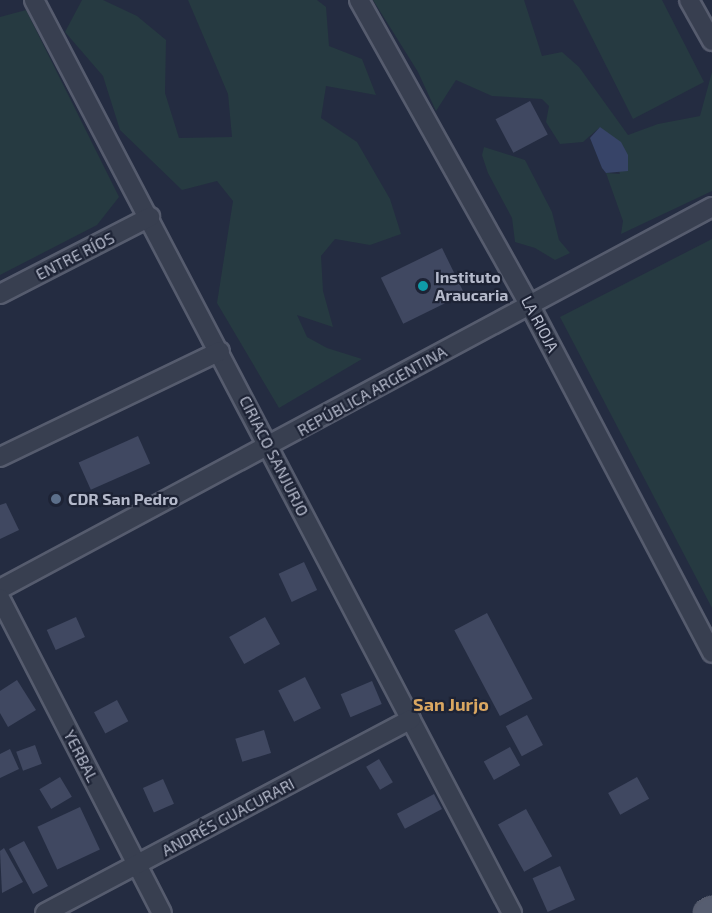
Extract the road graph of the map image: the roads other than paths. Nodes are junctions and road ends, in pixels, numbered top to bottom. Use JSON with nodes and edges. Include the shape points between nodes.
{"nodes":[{"id":1,"x":34,"y":0,"type":"edge"},
{"id":2,"x":359,"y":0,"type":"edge"},
{"id":3,"x":689,"y":0,"type":"edge"},
{"id":4,"x":712,"y":41,"type":"edge"},
{"id":5,"x":712,"y":207,"type":"edge"},
{"id":6,"x":150,"y":217,"type":"junction"},
{"id":7,"x":0,"y":294,"type":"edge"},
{"id":8,"x":530,"y":304,"type":"junction"},
{"id":9,"x":219,"y":351,"type":"junction"},
{"id":10,"x":270,"y":447,"type":"junction"},
{"id":11,"x":0,"y":457,"type":"edge"},
{"id":12,"x":0,"y":589,"type":"edge"},
{"id":13,"x":0,"y":598,"type":"edge"},
{"id":14,"x":712,"y":653,"type":"edge"},
{"id":15,"x":411,"y":719,"type":"junction"},
{"id":16,"x":137,"y":866,"type":"junction"},
{"id":17,"x":712,"y":910,"type":"edge"},
{"id":18,"x":45,"y":913,"type":"edge"},
{"id":19,"x":162,"y":913,"type":"edge"},
{"id":20,"x":512,"y":913,"type":"edge"},
{"id":21,"x":707,"y":913,"type":"edge"}],
"edges":[{"from":1,"to":6,"type":"street","name":"CIRIACO SANJURJO"},
{"from":2,"to":8,"type":"street","name":"LA RIOJA"},
{"from":3,"to":4,"type":"street"},
{"from":5,"to":8,"type":"street","name":"REPÚBLICA ARGENTINA"},
{"from":6,"to":7,"type":"street","name":"ENTRE RÍOS"},
{"from":6,"to":9,"type":"street","name":"CIRIACO SANJURJO"},
{"from":8,"to":10,"type":"street","name":"REPÚBLICA ARGENTINA"},
{"from":8,"to":14,"type":"street","name":"LA RIOJA"},
{"from":9,"to":10,"type":"street","name":"CIRIACO SANJURJO"},
{"from":9,"to":11,"type":"street"},
{"from":10,"to":12,"type":"street","name":"REPÚBLICA ARGENTINA"},
{"from":10,"to":15,"type":"street","name":"CIRIACO SANJURJO"},
{"from":13,"to":16,"type":"street","name":"YERBAL"},
{"from":15,"to":16,"type":"street","name":"ANDRÉS GUACURARI"},
{"from":15,"to":20,"type":"street","name":"CIRIACO SANJURJO"},
{"from":16,"to":18,"type":"street","name":"ANDRÉS GUACURARI"},
{"from":16,"to":19,"type":"street","name":"YERBAL"},
{"from":17,"to":21,"type":"main road"}]}
